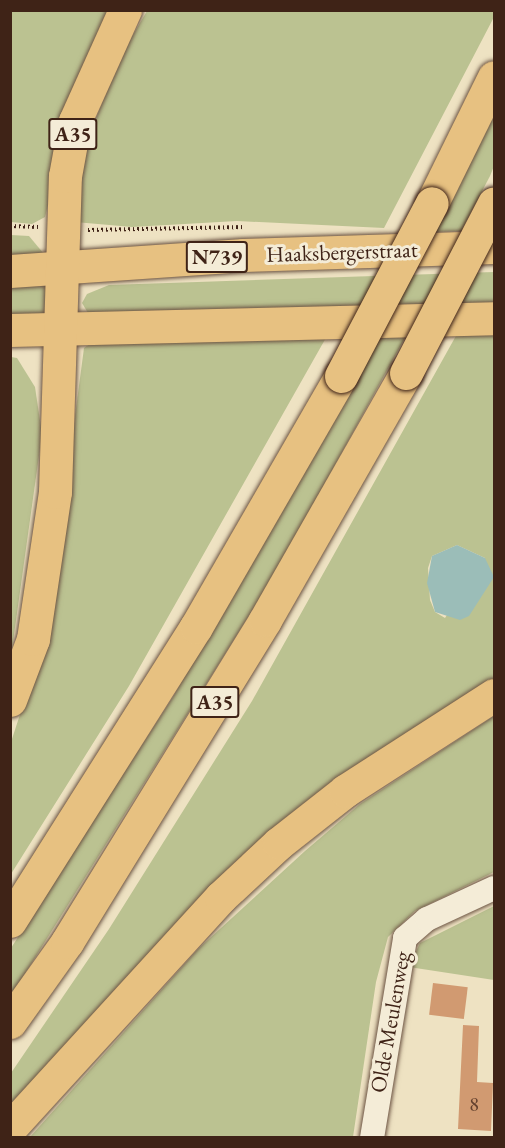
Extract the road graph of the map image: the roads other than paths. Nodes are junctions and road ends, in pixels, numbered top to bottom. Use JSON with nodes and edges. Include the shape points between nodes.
{"nodes":[{"id":1,"x":125,"y":10,"type":"edge"},
{"id":2,"x":495,"y":77,"type":"edge"},
{"id":3,"x":495,"y":202,"type":"edge"},
{"id":4,"x":495,"y":247,"type":"edge"},
{"id":5,"x":62,"y":269,"type":"junction"},
{"id":6,"x":10,"y":271,"type":"edge"},
{"id":7,"x":495,"y":318,"type":"edge"},
{"id":8,"x":61,"y":329,"type":"junction"},
{"id":9,"x":10,"y":330,"type":"edge"},
{"id":10,"x":495,"y":695,"type":"edge"},
{"id":11,"x":10,"y":700,"type":"edge"},
{"id":12,"x":495,"y":888,"type":"edge"},
{"id":13,"x":10,"y":921,"type":"edge"},
{"id":14,"x":10,"y":1022,"type":"edge"},
{"id":15,"x":10,"y":1128,"type":"edge"},
{"id":16,"x":372,"y":1137,"type":"edge"}],
"edges":[{"from":1,"to":5,"type":"main road","number":"A35","via":[[75,121],[65,176]]},
{"from":2,"to":13,"type":"main road","number":"A35","bridge":true,"via":[[341,376],[196,627]]},
{"from":3,"to":14,"type":"main road","number":"A35","bridge":true,"via":[[406,374],[265,620],[67,942]]},
{"from":4,"to":5,"type":"main road","name":"Haaksbergerstraat","number":"N739","via":[[243,255]]},
{"from":5,"to":6,"type":"main road","name":"Haaksbergerstraat","number":"N739"},
{"from":5,"to":8,"type":"main road","number":"A35"},
{"from":7,"to":8,"type":"main road"},
{"from":8,"to":9,"type":"main road"},
{"from":8,"to":11,"type":"main road","number":"A35","via":[[55,492],[33,639]]},
{"from":10,"to":15,"type":"main road","via":[[345,791],[279,843],[220,897]]},
{"from":12,"to":16,"type":"street","name":"Olde Meulenweg","via":[[427,919],[405,938]]}]}
